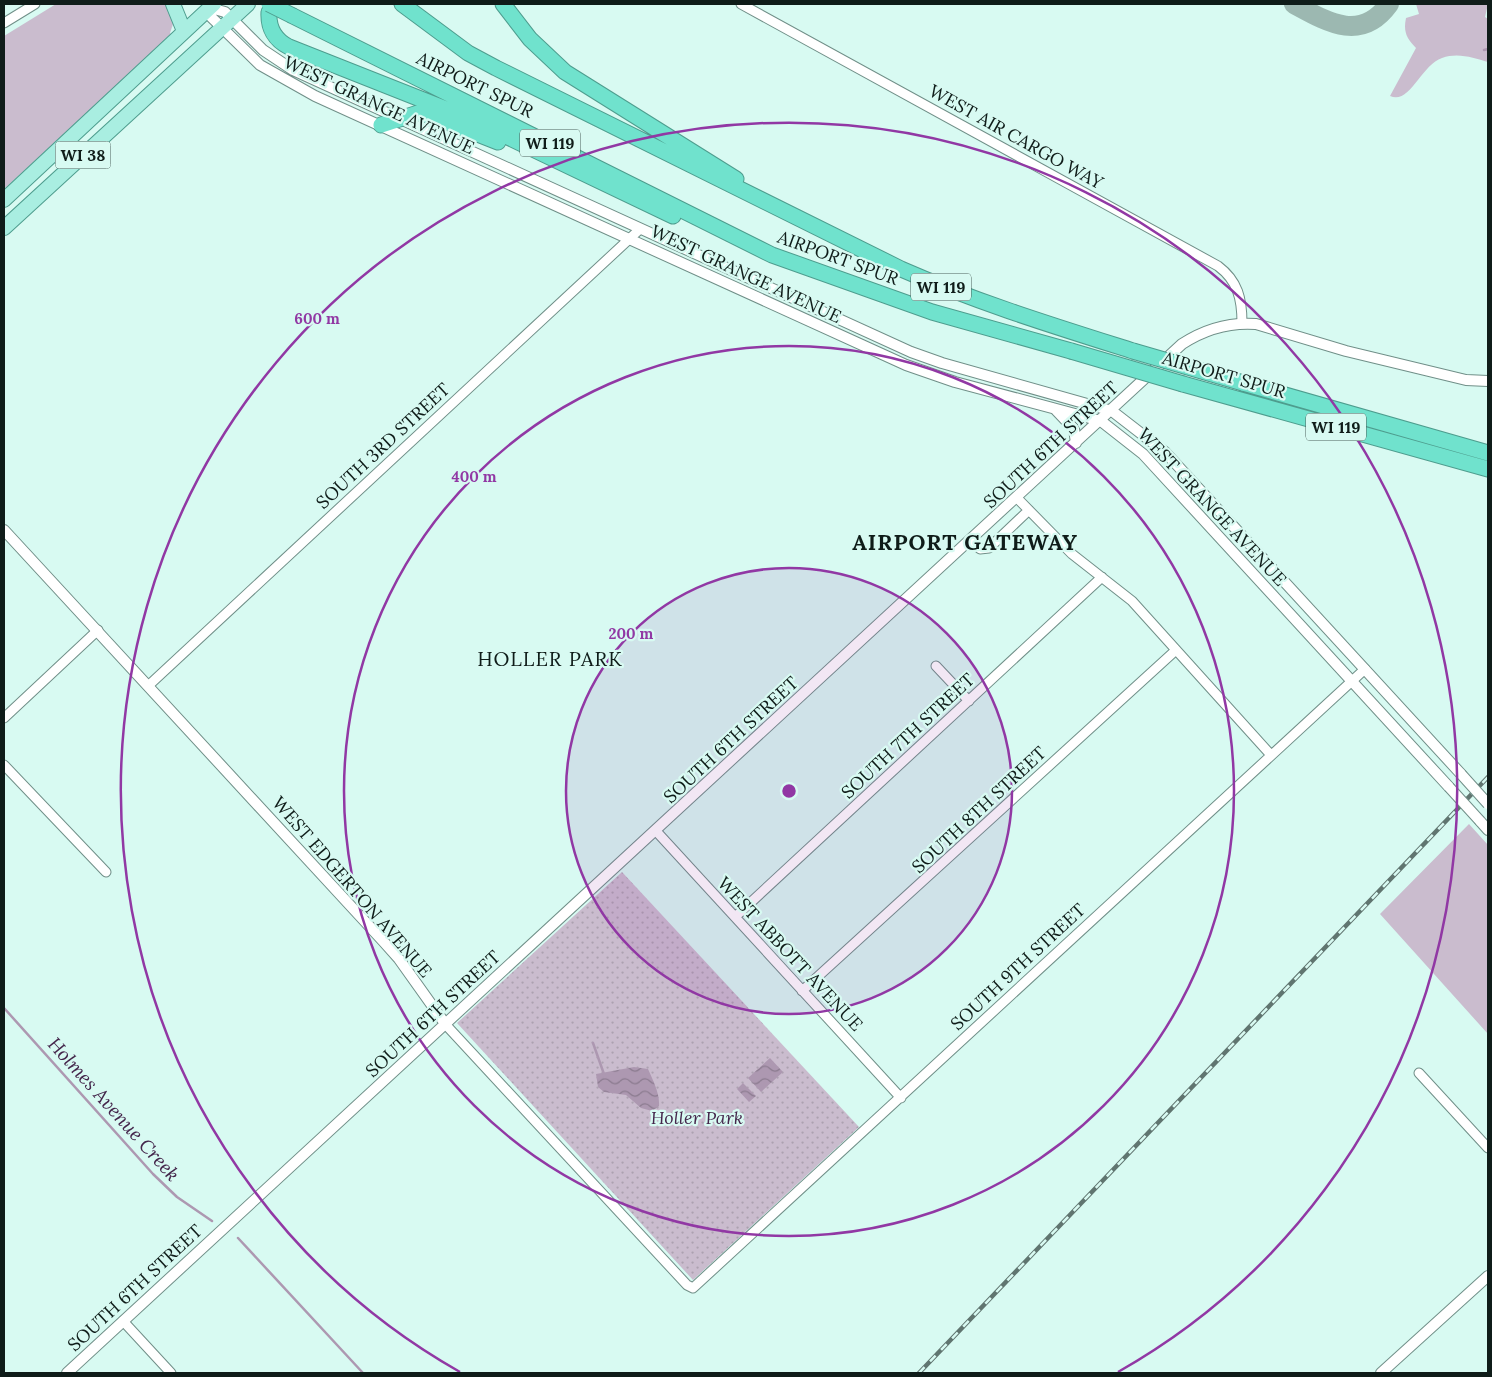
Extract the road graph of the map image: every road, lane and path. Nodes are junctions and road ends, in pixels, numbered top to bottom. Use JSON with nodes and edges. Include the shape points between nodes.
{"nodes":[{"id":1,"x":35,"y":4,"type":"edge"},
{"id":2,"x":173,"y":4,"type":"edge"},
{"id":3,"x":248,"y":4,"type":"edge"},
{"id":4,"x":402,"y":4,"type":"edge"},
{"id":5,"x":503,"y":4,"type":"edge"},
{"id":6,"x":741,"y":4,"type":"edge"},
{"id":7,"x":206,"y":6,"type":"edge"},
{"id":8,"x":269,"y":8,"type":"edge"},
{"id":9,"x":232,"y":18,"type":"junction"},
{"id":10,"x":4,"y":23,"type":"edge"},
{"id":11,"x":221,"y":28,"type":"junction"},
{"id":12,"x":184,"y":31,"type":"junction"},
{"id":13,"x":399,"y":118,"type":"junction"},
{"id":14,"x":382,"y":125,"type":"junction"},
{"id":15,"x":582,"y":173,"type":"junction"},
{"id":16,"x":4,"y":200,"type":"edge"},
{"id":17,"x":797,"y":216,"type":"junction"},
{"id":18,"x":6,"y":222,"type":"edge"},
{"id":19,"x":640,"y":229,"type":"junction"},
{"id":20,"x":629,"y":239,"type":"junction"},
{"id":21,"x":688,"y":251,"type":"junction"},
{"id":22,"x":772,"y":255,"type":"junction"},
{"id":23,"x":682,"y":263,"type":"junction"},
{"id":24,"x":1242,"y":323,"type":"junction"},
{"id":25,"x":883,"y":339,"type":"junction"},
{"id":26,"x":877,"y":352,"type":"junction"},
{"id":27,"x":1488,"y":381,"type":"edge"},
{"id":28,"x":1052,"y":407,"type":"junction"},
{"id":29,"x":1112,"y":411,"type":"junction"},
{"id":30,"x":1100,"y":421,"type":"junction"},
{"id":31,"x":1076,"y":443,"type":"junction"},
{"id":32,"x":1165,"y":452,"type":"junction"},
{"id":33,"x":1488,"y":453,"type":"edge"},
{"id":34,"x":1152,"y":464,"type":"junction"},
{"id":35,"x":1488,"y":469,"type":"edge"},
{"id":36,"x":1017,"y":498,"type":"junction"},
{"id":37,"x":1030,"y":510,"type":"junction"},
{"id":38,"x":4,"y":530,"type":"edge"},
{"id":39,"x":971,"y":540,"type":"junction"},
{"id":40,"x":1264,"y":560,"type":"junction"},
{"id":41,"x":1251,"y":572,"type":"junction"},
{"id":42,"x":1102,"y":578,"type":"junction"},
{"id":43,"x":98,"y":630,"type":"junction"},
{"id":44,"x":1176,"y":650,"type":"junction"},
{"id":45,"x":936,"y":666,"type":"dead end"},
{"id":46,"x":1365,"y":669,"type":"junction"},
{"id":47,"x":1352,"y":681,"type":"junction"},
{"id":48,"x":148,"y":686,"type":"junction"},
{"id":49,"x":969,"y":701,"type":"junction"},
{"id":50,"x":4,"y":718,"type":"edge"},
{"id":51,"x":1271,"y":755,"type":"junction"},
{"id":52,"x":4,"y":765,"type":"edge"},
{"id":53,"x":1488,"y":804,"type":"edge"},
{"id":54,"x":1488,"y":830,"type":"edge"},
{"id":55,"x":656,"y":831,"type":"junction"},
{"id":56,"x":106,"y":872,"type":"dead end"},
{"id":57,"x":735,"y":917,"type":"junction"},
{"id":58,"x":802,"y":991,"type":"junction"},
{"id":59,"x":446,"y":1025,"type":"junction"},
{"id":60,"x":1419,"y":1073,"type":"dead end"},
{"id":61,"x":901,"y":1098,"type":"junction"},
{"id":62,"x":1488,"y":1148,"type":"edge"},
{"id":63,"x":1488,"y":1276,"type":"edge"},
{"id":64,"x":693,"y":1288,"type":"joint"},
{"id":65,"x":123,"y":1321,"type":"junction"},
{"id":66,"x":66,"y":1373,"type":"edge"},
{"id":67,"x":171,"y":1373,"type":"edge"},
{"id":68,"x":1381,"y":1373,"type":"edge"}],
"edges":[{"from":1,"to":10,"type":"street"},
{"from":2,"to":12,"type":"main road"},
{"from":3,"to":9,"type":"main road","number":"WI 38"},
{"from":4,"to":17,"type":"highway","name":"AIRPORT SPUR","number":"WI 119","via":[[468,53],[699,171]]},
{"from":5,"to":17,"type":"highway","via":[[534,44],[572,77]]},
{"from":6,"to":24,"type":"street","name":"WEST AIR CARGO WAY","via":[[1218,266],[1236,284]]},
{"from":7,"to":9,"type":"street","name":"WEST GRANGE AVENUE"},
{"from":7,"to":11,"type":"street","name":"WEST GRANGE AVENUE"},
{"from":7,"to":12,"type":"main road","number":"WI 38"},
{"from":8,"to":15,"type":"highway","via":[[274,36],[289,47],[466,116]]},
{"from":8,"to":22,"type":"highway","name":"AIRPORT SPUR","number":"WI 119","bridge":true,"via":[[293,16]]},
{"from":9,"to":11,"type":"main road","number":"WI 38"},
{"from":9,"to":13,"type":"street","name":"WEST GRANGE AVENUE","via":[[278,61]]},
{"from":11,"to":14,"type":"street","name":"WEST GRANGE AVENUE","via":[[245,53],[272,73]]},
{"from":11,"to":18,"type":"main road","number":"WI 38"},
{"from":12,"to":16,"type":"main road","number":"WI 38"},
{"from":13,"to":14,"type":"highway"},
{"from":13,"to":15,"type":"highway","via":[[418,113],[432,116]]},
{"from":13,"to":19,"type":"street","name":"WEST GRANGE AVENUE"},
{"from":14,"to":20,"type":"street","name":"WEST GRANGE AVENUE"},
{"from":15,"to":22,"type":"highway","via":[[693,225]]},
{"from":17,"to":33,"type":"highway","name":"AIRPORT SPUR","number":"WI 119","bridge":true,"via":[[958,294],[1133,352]]},
{"from":19,"to":20,"type":"street","name":"SOUTH 3RD STREET"},
{"from":19,"to":21,"type":"street","name":"WEST GRANGE AVENUE"},
{"from":20,"to":23,"type":"street","name":"WEST GRANGE AVENUE"},
{"from":20,"to":48,"type":"street","name":"SOUTH 3RD STREET"},
{"from":21,"to":23,"type":"street"},
{"from":21,"to":25,"type":"street","name":"WEST GRANGE AVENUE"},
{"from":22,"to":35,"type":"highway","name":"AIRPORT SPUR","number":"WI 119","bridge":true,"via":[[932,312]]},
{"from":23,"to":26,"type":"street","name":"WEST GRANGE AVENUE"},
{"from":24,"to":27,"type":"street","name":"SOUTH 6TH STREET","via":[[1270,327],[1314,343],[1459,378]]},
{"from":24,"to":29,"type":"street","name":"SOUTH 6TH STREET","via":[[1217,327],[1193,337]]},
{"from":25,"to":26,"type":"street"},
{"from":25,"to":29,"type":"street","name":"WEST GRANGE AVENUE","via":[[942,363]]},
{"from":26,"to":28,"type":"street","name":"WEST GRANGE AVENUE","via":[[938,376]]},
{"from":28,"to":30,"type":"street","name":"WEST GRANGE AVENUE"},
{"from":28,"to":31,"type":"street","via":[[1074,429]]},
{"from":29,"to":30,"type":"street","name":"SOUTH 6TH STREET"},
{"from":29,"to":32,"type":"street","name":"WEST GRANGE AVENUE"},
{"from":30,"to":31,"type":"street","name":"SOUTH 6TH STREET"},
{"from":30,"to":34,"type":"street","name":"WEST GRANGE AVENUE","via":[[1131,443]]},
{"from":31,"to":36,"type":"street","name":"SOUTH 6TH STREET"},
{"from":32,"to":34,"type":"street"},
{"from":32,"to":40,"type":"street","name":"WEST GRANGE AVENUE"},
{"from":34,"to":41,"type":"street","name":"WEST GRANGE AVENUE"},
{"from":36,"to":37,"type":"street"},
{"from":36,"to":39,"type":"street","name":"SOUTH 6TH STREET"},
{"from":37,"to":39,"type":"street","via":[[989,548],[980,549]]},
{"from":37,"to":42,"type":"street","via":[[1072,554]]},
{"from":38,"to":43,"type":"street","name":"WEST EDGERTON AVENUE"},
{"from":39,"to":55,"type":"street","name":"SOUTH 6TH STREET"},
{"from":40,"to":41,"type":"street"},
{"from":40,"to":46,"type":"street","name":"WEST GRANGE AVENUE"},
{"from":41,"to":47,"type":"street","name":"WEST GRANGE AVENUE"},
{"from":42,"to":44,"type":"street","via":[[1132,601]]},
{"from":42,"to":49,"type":"street","name":"SOUTH 7TH STREET"},
{"from":43,"to":48,"type":"street","name":"WEST EDGERTON AVENUE"},
{"from":43,"to":50,"type":"street"},
{"from":44,"to":51,"type":"street"},
{"from":44,"to":58,"type":"street","name":"SOUTH 8TH STREET"},
{"from":45,"to":49,"type":"street"},
{"from":46,"to":47,"type":"street","name":"SOUTH 9TH STREET"},
{"from":46,"to":53,"type":"street","name":"WEST GRANGE AVENUE","bridge":true},
{"from":47,"to":51,"type":"street","name":"SOUTH 9TH STREET"},
{"from":47,"to":54,"type":"street","name":"WEST GRANGE AVENUE","bridge":true},
{"from":48,"to":59,"type":"street","name":"WEST EDGERTON AVENUE","via":[[383,941]]},
{"from":49,"to":57,"type":"street","name":"SOUTH 7TH STREET"},
{"from":51,"to":61,"type":"street","name":"SOUTH 9TH STREET"},
{"from":52,"to":56,"type":"street"},
{"from":55,"to":57,"type":"street","name":"WEST ABBOTT AVENUE"},
{"from":55,"to":59,"type":"street","name":"SOUTH 6TH STREET"},
{"from":57,"to":58,"type":"street","name":"WEST ABBOTT AVENUE"},
{"from":58,"to":61,"type":"street","name":"WEST ABBOTT AVENUE"},
{"from":59,"to":64,"type":"street","name":"WEST EDGERTON AVENUE"},
{"from":59,"to":65,"type":"street","name":"SOUTH 6TH STREET"},
{"from":60,"to":62,"type":"street"},
{"from":61,"to":64,"type":"street","name":"SOUTH 9TH STREET"},
{"from":63,"to":68,"type":"street"},
{"from":65,"to":66,"type":"street","name":"SOUTH 6TH STREET"},
{"from":65,"to":67,"type":"street"}]}
